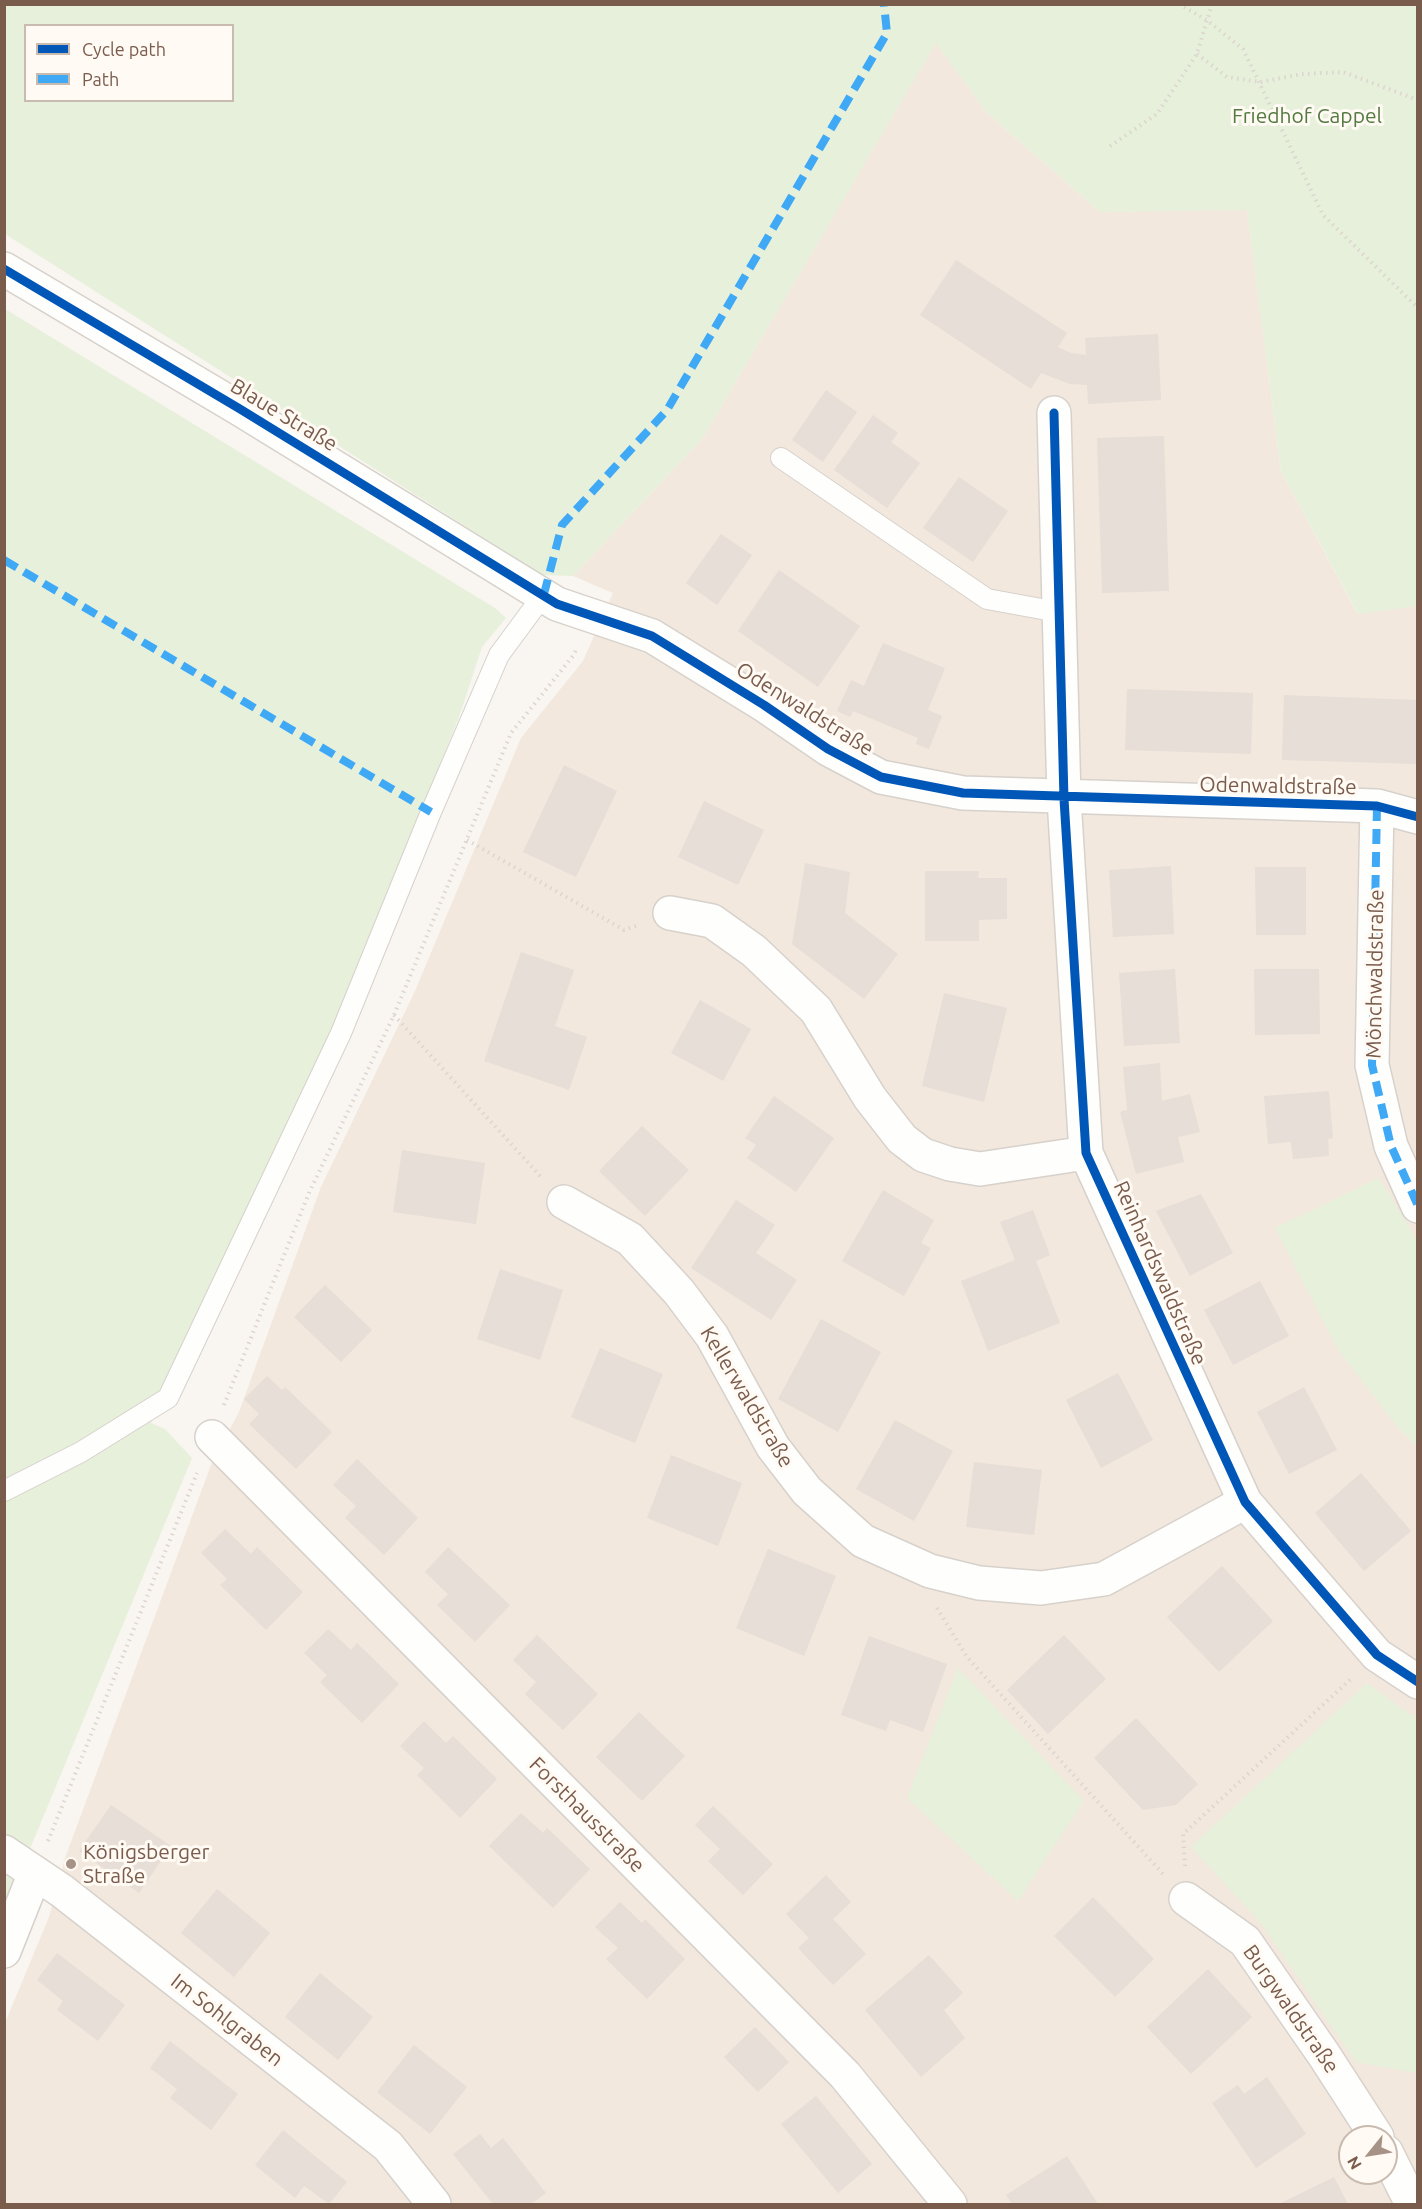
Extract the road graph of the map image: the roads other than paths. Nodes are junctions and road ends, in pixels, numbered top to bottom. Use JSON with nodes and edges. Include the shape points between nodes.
{"nodes":[{"id":1,"x":4,"y":269,"type":"edge"},
{"id":2,"x":1054,"y":413,"type":"dead end"},
{"id":3,"x":781,"y":458,"type":"dead end"},
{"id":4,"x":544,"y":594,"type":"junction"},
{"id":5,"x":1058,"y":612,"type":"junction"},
{"id":6,"x":1064,"y":799,"type":"junction"},
{"id":7,"x":1377,"y":806,"type":"junction"},
{"id":8,"x":1418,"y":817,"type":"edge"},
{"id":9,"x":670,"y":913,"type":"road end"},
{"id":10,"x":1086,"y":1153,"type":"junction"},
{"id":11,"x":564,"y":1202,"type":"road end"},
{"id":12,"x":1418,"y":1206,"type":"edge"},
{"id":13,"x":212,"y":1437,"type":"road end"},
{"id":14,"x":4,"y":1491,"type":"edge"},
{"id":15,"x":1245,"y":1502,"type":"junction"},
{"id":16,"x":1418,"y":1682,"type":"edge"},
{"id":17,"x":4,"y":1852,"type":"edge"},
{"id":18,"x":35,"y":1873,"type":"junction"},
{"id":19,"x":1186,"y":1899,"type":"road end"},
{"id":20,"x":10,"y":1920,"type":"edge"},
{"id":21,"x":4,"y":1951,"type":"edge"},
{"id":22,"x":1369,"y":2125,"type":"edge"},
{"id":23,"x":1398,"y":2176,"type":"edge"},
{"id":24,"x":434,"y":2205,"type":"edge"},
{"id":25,"x":950,"y":2205,"type":"edge"},
{"id":26,"x":1412,"y":2205,"type":"edge"}],
"edges":[{"from":1,"to":4,"type":"street","name":"Blaue Straße"},
{"from":2,"to":5,"type":"street"},
{"from":3,"to":5,"type":"lane","via":[[987,599]]},
{"from":4,"to":6,"type":"street","name":"Odenwaldstraße","via":[[557,604],[652,636],[828,749],[881,777],[963,794]]},
{"from":4,"to":14,"type":"lane","via":[[499,655],[340,1033],[168,1398],[81,1452]]},
{"from":5,"to":6,"type":"street"},
{"from":6,"to":7,"type":"street","name":"Odenwaldstraße"},
{"from":6,"to":10,"type":"street","name":"Reinhardswaldstraße"},
{"from":7,"to":8,"type":"street","name":"Odenwaldstraße"},
{"from":7,"to":12,"type":"street","name":"Mönchwaldstraße","via":[[1372,1065],[1391,1146]]},
{"from":9,"to":10,"type":"street","via":[[712,921],[754,951],[816,1010],[870,1098],[902,1139],[923,1155],[981,1169]]},
{"from":10,"to":15,"type":"street","name":"Reinhardswaldstraße"},
{"from":11,"to":15,"type":"street","name":"Kellerwaldstraße","via":[[630,1239],[679,1292],[712,1336],[774,1447],[807,1491],[863,1541],[930,1571],[979,1583],[1041,1588],[1104,1579]]},
{"from":13,"to":25,"type":"street","name":"Forsthausstraße","via":[[845,2075]]},
{"from":15,"to":16,"type":"street","name":"Reinhardswaldstraße","via":[[1377,1655]]},
{"from":17,"to":18,"type":"street","name":"Im Sohlgraben"},
{"from":18,"to":20,"type":"street"},
{"from":18,"to":24,"type":"street","name":"Im Sohlgraben","via":[[388,2146]]},
{"from":19,"to":22,"type":"street","name":"Burgwaldstraße","via":[[1245,1941]]},
{"from":20,"to":21,"type":"street"},
{"from":23,"to":26,"type":"street"}]}
